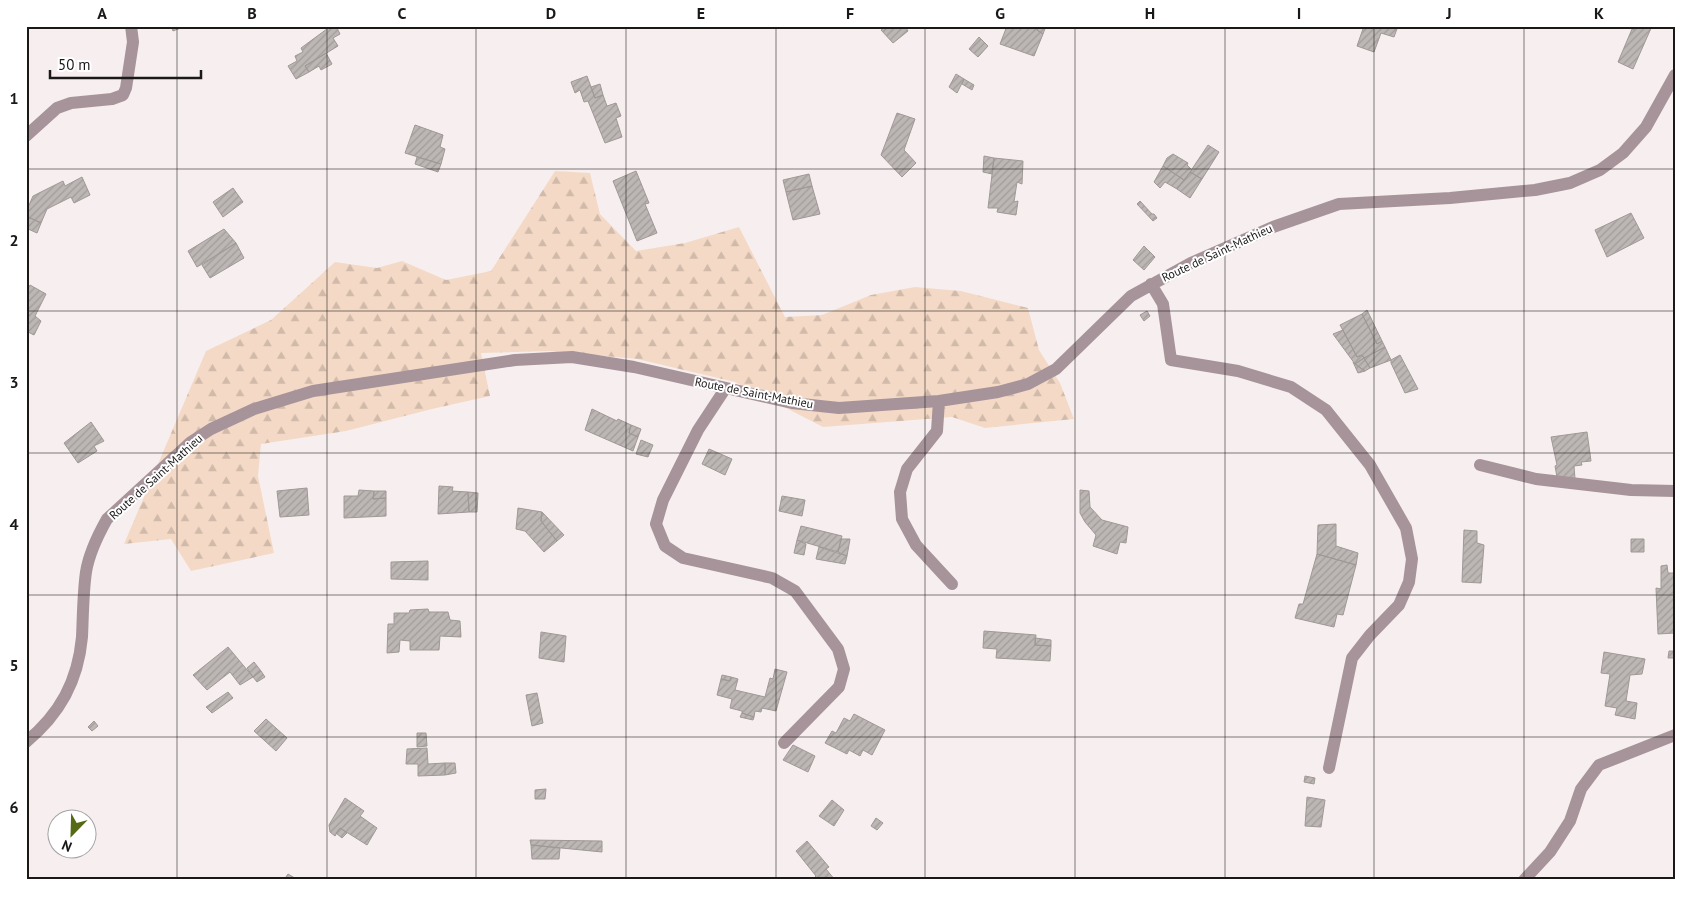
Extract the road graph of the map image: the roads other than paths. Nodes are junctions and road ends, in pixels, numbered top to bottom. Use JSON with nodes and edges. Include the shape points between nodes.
{"nodes":[{"id":1,"x":132,"y":26,"type":"edge"},
{"id":2,"x":1675,"y":75,"type":"edge"},
{"id":3,"x":26,"y":136,"type":"edge"},
{"id":4,"x":1151,"y":284,"type":"junction"},
{"id":5,"x":725,"y":389,"type":"junction"},
{"id":6,"x":939,"y":401,"type":"junction"},
{"id":7,"x":1480,"y":466,"type":"dead end"},
{"id":8,"x":1675,"y":491,"type":"edge"},
{"id":9,"x":952,"y":584,"type":"dead end"},
{"id":10,"x":1675,"y":736,"type":"edge"},
{"id":11,"x":26,"y":742,"type":"edge"},
{"id":12,"x":784,"y":743,"type":"dead end"},
{"id":13,"x":1329,"y":768,"type":"dead end"},
{"id":14,"x":1524,"y":880,"type":"edge"}],
"edges":[{"from":1,"to":3,"type":"street","via":[[133,42],[123,95],[57,108]]},
{"from":2,"to":4,"type":"street","name":"Route de Saint-Mathieu","via":[[1646,128],[1623,153],[1600,170],[1570,183],[1536,190],[1450,198],[1339,204],[1265,230]]},
{"from":4,"to":6,"type":"street","name":"Route de Saint-Mathieu","via":[[1131,296],[1056,369],[1028,384]]},
{"from":4,"to":13,"type":"street","via":[[1163,304],[1171,360],[1238,371],[1291,387],[1326,410],[1370,465],[1406,528],[1412,559],[1409,582],[1399,604],[1352,658]]},
{"from":5,"to":6,"type":"street","name":"Route de Saint-Mathieu","via":[[792,403],[839,408]]},
{"from":5,"to":11,"type":"street","name":"Route de Saint-Mathieu","via":[[634,367],[572,358],[515,360],[313,391],[254,409],[211,428],[191,442],[107,519],[86,571],[81,640],[71,686],[50,719]]},
{"from":5,"to":12,"type":"street","via":[[698,430],[663,500],[656,524],[665,546],[683,558],[772,578],[795,591],[838,649],[844,669],[839,687]]},
{"from":6,"to":9,"type":"street","via":[[937,431],[907,469],[900,492],[902,518],[916,545]]},
{"from":7,"to":8,"type":"street","via":[[1536,479],[1630,490]]},
{"from":10,"to":14,"type":"street","via":[[1598,766],[1581,790],[1570,821],[1550,852]]}]}
